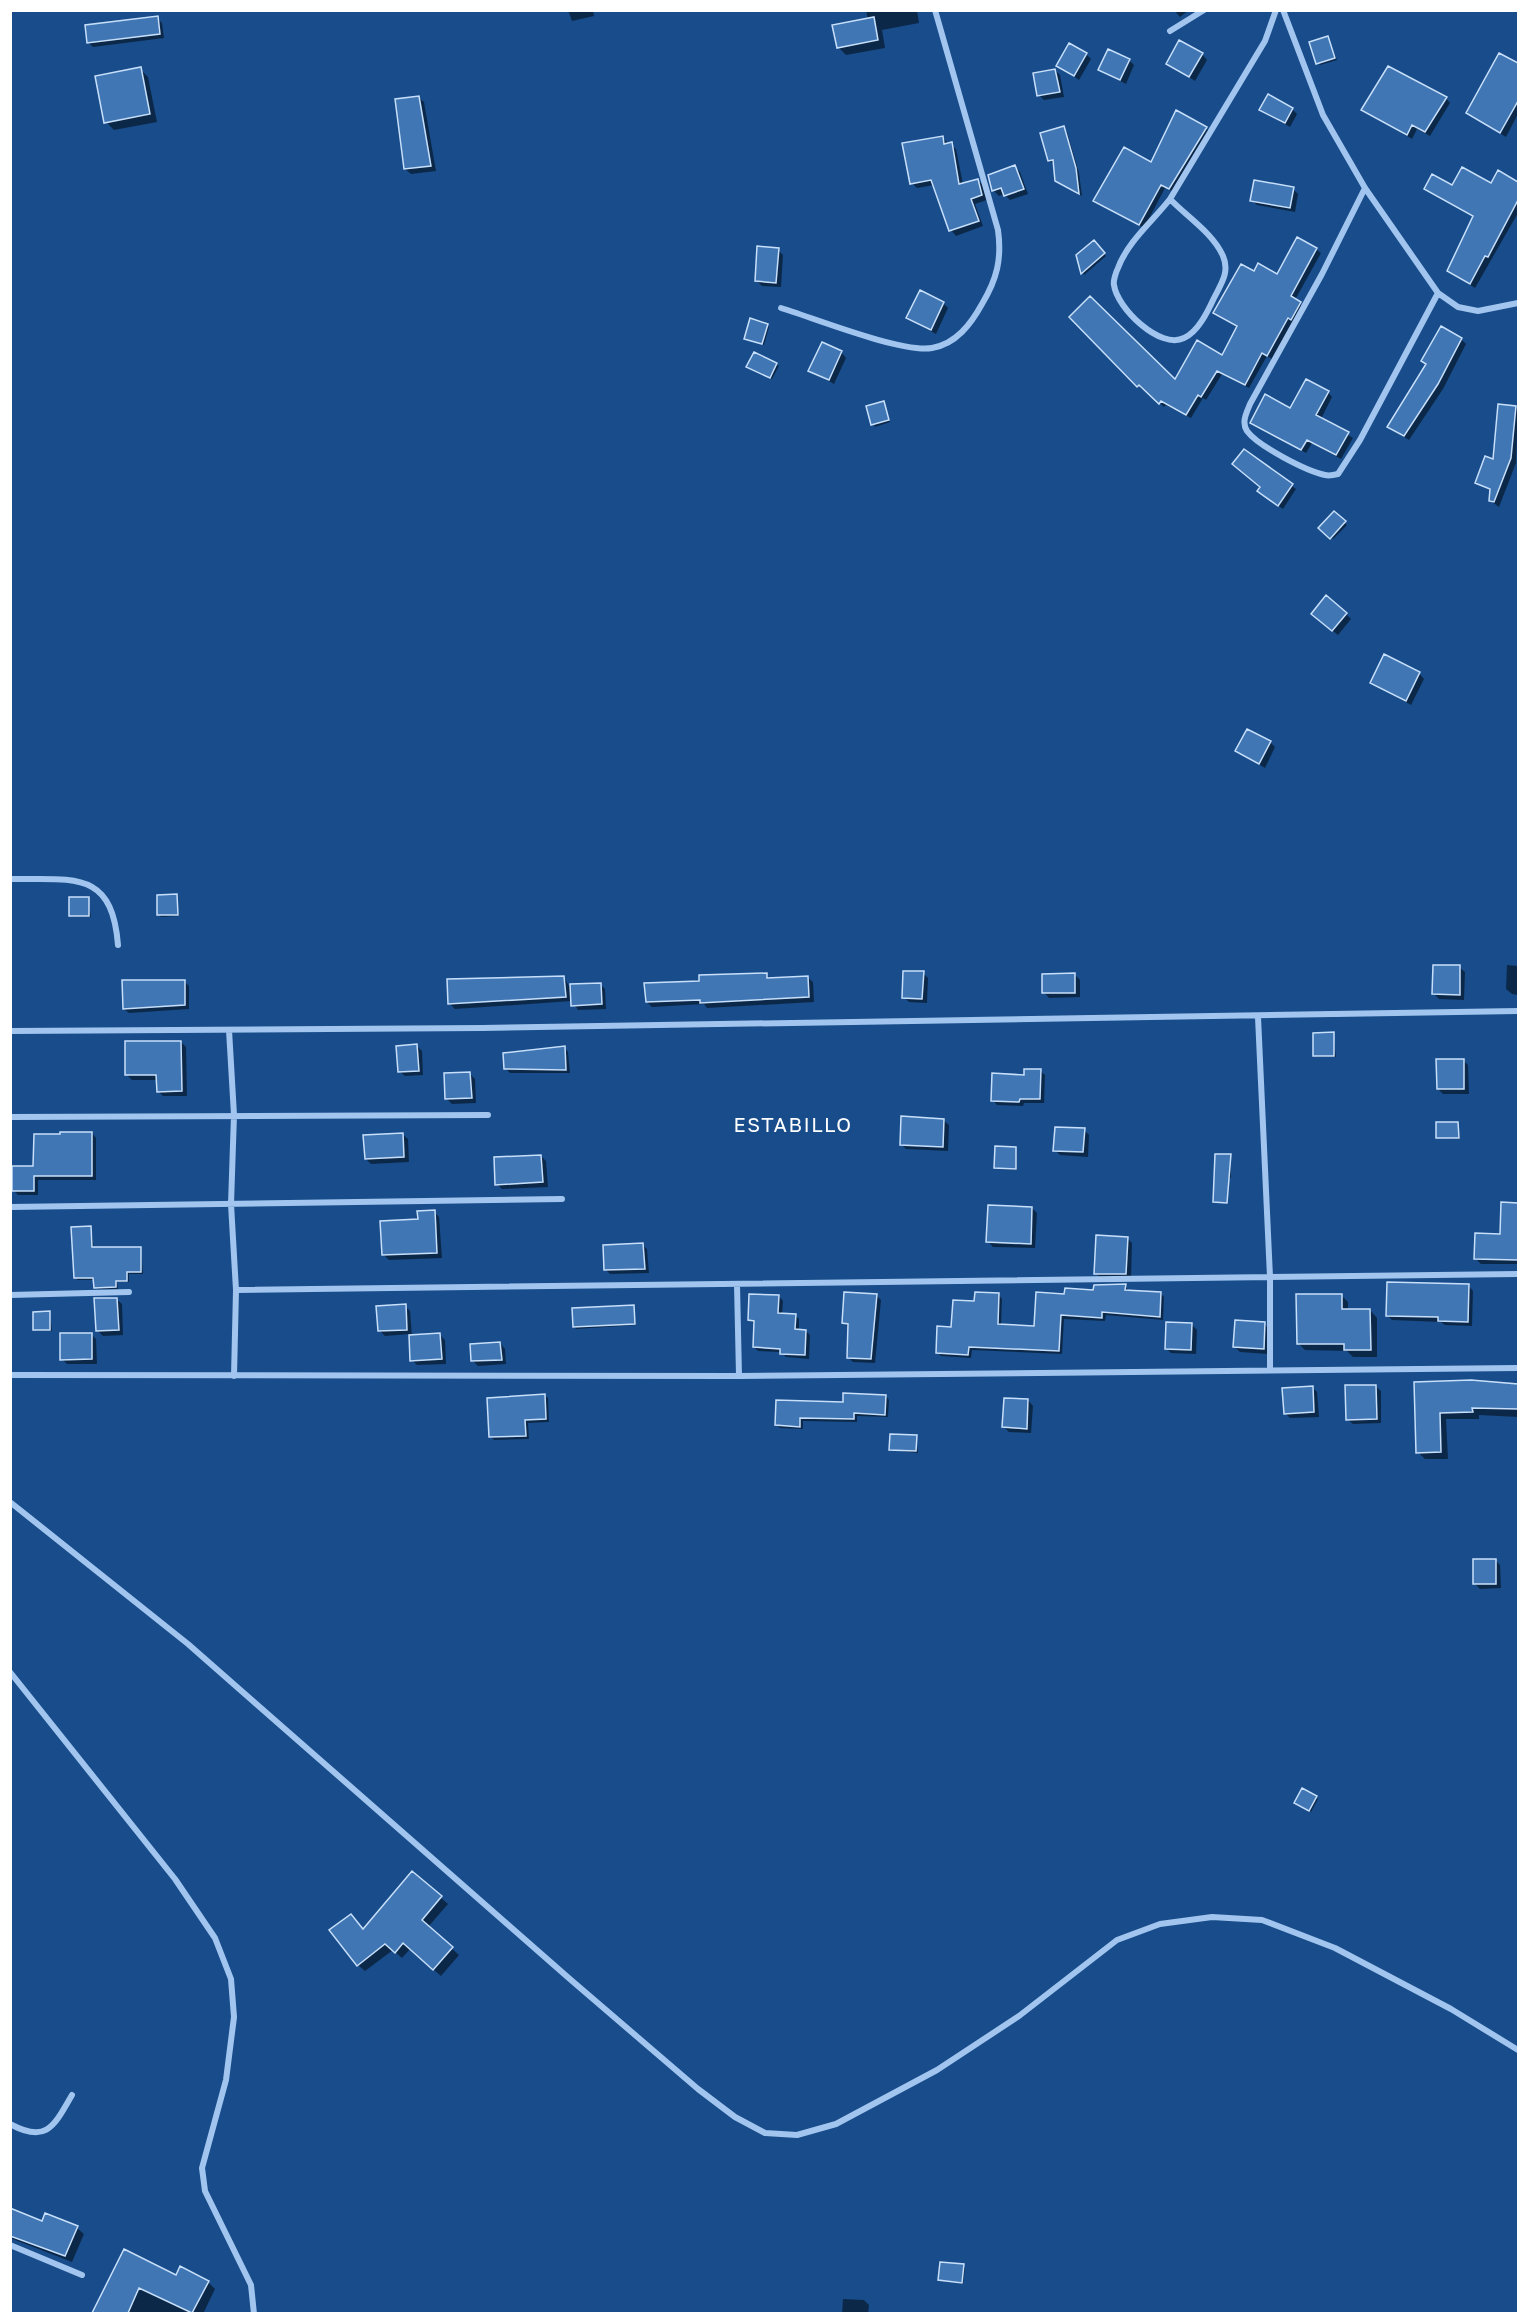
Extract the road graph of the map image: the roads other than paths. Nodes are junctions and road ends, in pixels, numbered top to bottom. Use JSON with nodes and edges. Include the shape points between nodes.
{"nodes":[{"id":1,"x":935,"y":10,"type":"edge"},
{"id":2,"x":1204,"y":10,"type":"edge"},
{"id":3,"x":1276,"y":10,"type":"edge"},
{"id":4,"x":1282,"y":10,"type":"edge"},
{"id":5,"x":1170,"y":31,"type":"dead end"},
{"id":6,"x":1365,"y":188,"type":"junction"},
{"id":7,"x":1170,"y":198,"type":"junction"},
{"id":8,"x":1438,"y":293,"type":"junction"},
{"id":9,"x":1518,"y":303,"type":"edge"},
{"id":10,"x":781,"y":308,"type":"dead end"},
{"id":11,"x":10,"y":879,"type":"edge"},
{"id":12,"x":117,"y":945,"type":"dead end"},
{"id":13,"x":1518,"y":1011,"type":"edge"},
{"id":14,"x":1258,"y":1017,"type":"junction"},
{"id":15,"x":230,"y":1030,"type":"junction"},
{"id":16,"x":10,"y":1031,"type":"edge"},
{"id":17,"x":234,"y":1115,"type":"junction"},
{"id":18,"x":488,"y":1115,"type":"dead end"},
{"id":19,"x":10,"y":1117,"type":"edge"},
{"id":20,"x":562,"y":1199,"type":"dead end"},
{"id":21,"x":231,"y":1204,"type":"junction"},
{"id":22,"x":10,"y":1207,"type":"edge"},
{"id":23,"x":1518,"y":1274,"type":"edge"},
{"id":24,"x":1269,"y":1277,"type":"junction"},
{"id":25,"x":737,"y":1284,"type":"junction"},
{"id":26,"x":236,"y":1290,"type":"junction"},
{"id":27,"x":129,"y":1292,"type":"dead end"},
{"id":28,"x":10,"y":1295,"type":"edge"},
{"id":29,"x":1518,"y":1368,"type":"edge"},
{"id":30,"x":1270,"y":1370,"type":"junction"},
{"id":31,"x":10,"y":1375,"type":"edge"},
{"id":32,"x":234,"y":1376,"type":"junction"},
{"id":33,"x":739,"y":1376,"type":"junction"},
{"id":34,"x":10,"y":1502,"type":"edge"},
{"id":35,"x":10,"y":1672,"type":"edge"},
{"id":36,"x":1518,"y":2050,"type":"edge"},
{"id":37,"x":72,"y":2095,"type":"dead end"},
{"id":38,"x":10,"y":2124,"type":"edge"},
{"id":39,"x":10,"y":2245,"type":"edge"},
{"id":40,"x":82,"y":2275,"type":"dead end"},
{"id":41,"x":254,"y":2313,"type":"edge"}],
"edges":[{"from":1,"to":10,"type":"street","via":[[998,230],[1001,252],[998,274],[990,290],[972,323],[952,340],[931,348],[898,344]]},
{"from":2,"to":5,"type":"street"},
{"from":3,"to":7,"type":"street","via":[[1265,41]]},
{"from":4,"to":6,"type":"street","via":[[1323,115]]},
{"from":6,"to":8,"type":"street"},
{"from":6,"to":8,"type":"street","via":[[1250,404],[1244,418],[1247,430],[1262,443],[1311,470],[1327,476],[1338,474]]},
{"from":7,"to":7,"type":"street","via":[[1215,243],[1227,269],[1196,328],[1184,338],[1170,341],[1151,333],[1136,320],[1120,301],[1114,285],[1118,267],[1132,244]]},
{"from":8,"to":9,"type":"street","via":[[1458,307],[1478,311]]},
{"from":11,"to":12,"type":"street","via":[[78,882],[98,889],[116,920]]},
{"from":13,"to":14,"type":"street"},
{"from":14,"to":15,"type":"street"},
{"from":14,"to":24,"type":"street"},
{"from":15,"to":16,"type":"street"},
{"from":15,"to":17,"type":"street"},
{"from":17,"to":18,"type":"street"},
{"from":17,"to":19,"type":"street"},
{"from":17,"to":21,"type":"street"},
{"from":20,"to":21,"type":"street"},
{"from":21,"to":22,"type":"street"},
{"from":21,"to":26,"type":"street"},
{"from":23,"to":24,"type":"street"},
{"from":24,"to":25,"type":"street"},
{"from":24,"to":30,"type":"street"},
{"from":25,"to":26,"type":"street"},
{"from":25,"to":33,"type":"street"},
{"from":26,"to":32,"type":"street"},
{"from":27,"to":28,"type":"street"},
{"from":29,"to":30,"type":"street"},
{"from":30,"to":33,"type":"street"},
{"from":31,"to":32,"type":"street"},
{"from":32,"to":33,"type":"street"},
{"from":34,"to":36,"type":"street","via":[[188,1644],[698,2089],[735,2117],[765,2133],[797,2135],[836,2124],[937,2070],[1019,2016],[1117,1940],[1160,1924],[1212,1917],[1262,1920],[1335,1948],[1451,2009]]},
{"from":35,"to":41,"type":"street","via":[[175,1879],[215,1938],[231,1978],[234,2018],[226,2080],[202,2168],[205,2191],[251,2285]]},
{"from":37,"to":38,"type":"street","via":[[42,2133],[32,2134]]},
{"from":39,"to":40,"type":"street"}]}
